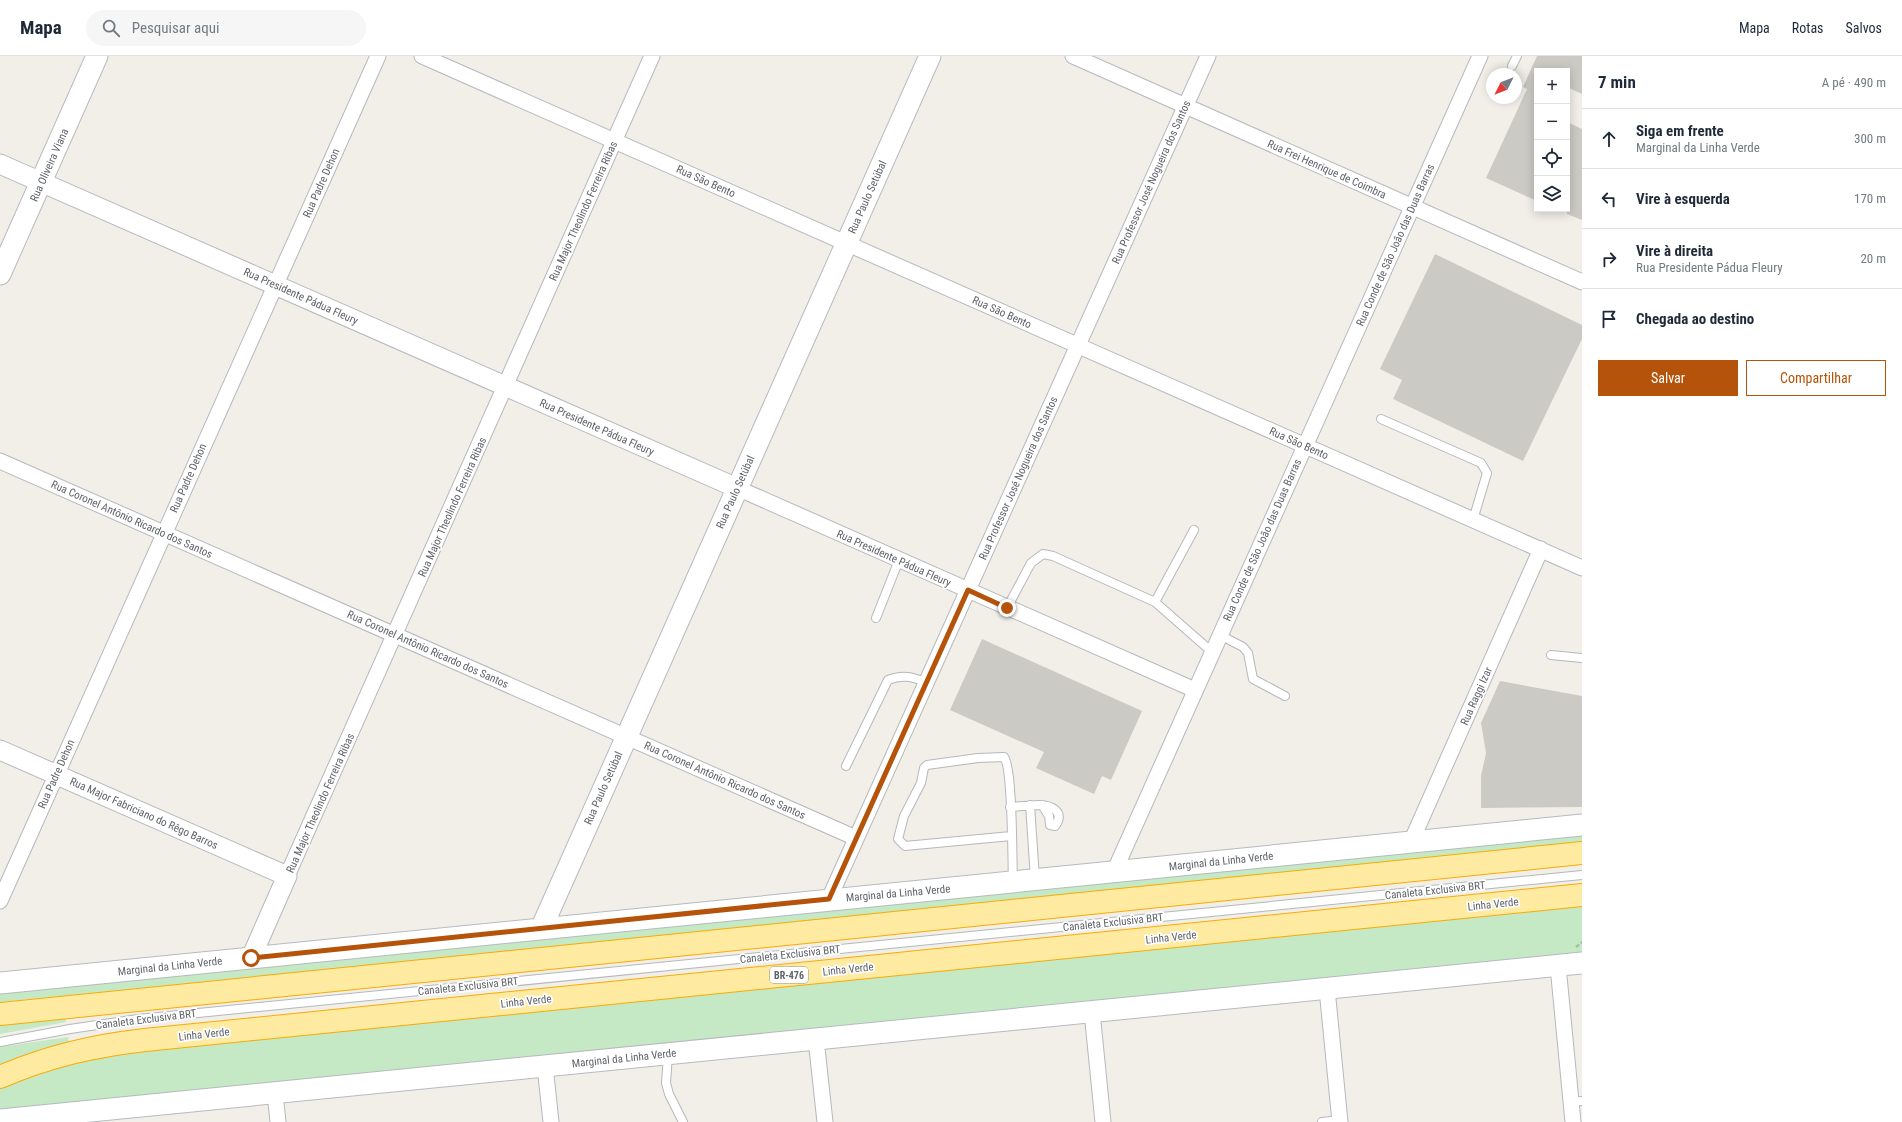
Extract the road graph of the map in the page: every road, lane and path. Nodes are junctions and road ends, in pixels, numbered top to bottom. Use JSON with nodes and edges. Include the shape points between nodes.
{"nodes":[{"id":1,"x":97,"y":56,"type":"edge"},
{"id":2,"x":378,"y":56,"type":"edge"},
{"id":3,"x":422,"y":56,"type":"edge"},
{"id":4,"x":652,"y":56,"type":"edge"},
{"id":5,"x":930,"y":56,"type":"edge"},
{"id":6,"x":1073,"y":56,"type":"edge"},
{"id":7,"x":1208,"y":56,"type":"edge"},
{"id":8,"x":1480,"y":56,"type":"edge"},
{"id":9,"x":1517,"y":56,"type":"edge"},
{"id":10,"x":1512,"y":66,"type":"dead end"},
{"id":11,"x":1185,"y":106,"type":"junction"},
{"id":12,"x":614,"y":141,"type":"junction"},
{"id":13,"x":0,"y":164,"type":"edge"},
{"id":14,"x":41,"y":182,"type":"junction"},
{"id":15,"x":1412,"y":206,"type":"junction"},
{"id":16,"x":846,"y":243,"type":"junction"},
{"id":17,"x":0,"y":274,"type":"edge"},
{"id":18,"x":1582,"y":282,"type":"edge"},
{"id":19,"x":275,"y":285,"type":"junction"},
{"id":20,"x":1078,"y":345,"type":"junction"},
{"id":21,"x":505,"y":386,"type":"junction"},
{"id":22,"x":1381,"y":419,"type":"dead end"},
{"id":23,"x":1305,"y":445,"type":"junction"},
{"id":24,"x":0,"y":461,"type":"edge"},
{"id":25,"x":737,"y":488,"type":"junction"},
{"id":26,"x":1473,"y":520,"type":"junction"},
{"id":27,"x":1194,"y":530,"type":"dead end"},
{"id":28,"x":164,"y":533,"type":"junction"},
{"id":29,"x":1541,"y":550,"type":"junction"},
{"id":30,"x":899,"y":560,"type":"junction"},
{"id":31,"x":1582,"y":568,"type":"edge"},
{"id":32,"x":968,"y":590,"type":"junction"},
{"id":33,"x":1155,"y":602,"type":"junction"},
{"id":34,"x":1007,"y":608,"type":"junction"},
{"id":35,"x":876,"y":618,"type":"dead end"},
{"id":36,"x":395,"y":635,"type":"junction"},
{"id":37,"x":1220,"y":635,"type":"junction"},
{"id":38,"x":1212,"y":652,"type":"junction"},
{"id":39,"x":1551,"y":655,"type":"dead end"},
{"id":40,"x":1582,"y":658,"type":"edge"},
{"id":41,"x":926,"y":682,"type":"junction"},
{"id":42,"x":1195,"y":690,"type":"junction"},
{"id":43,"x":1285,"y":696,"type":"dead end"},
{"id":44,"x":626,"y":736,"type":"junction"},
{"id":45,"x":0,"y":750,"type":"edge"},
{"id":46,"x":846,"y":766,"type":"dead end"},
{"id":47,"x":55,"y":774,"type":"junction"},
{"id":48,"x":1030,"y":805,"type":"junction"},
{"id":49,"x":1042,"y":805,"type":"dead end"},
{"id":50,"x":1010,"y":807,"type":"junction"},
{"id":51,"x":1582,"y":825,"type":"edge"},
{"id":52,"x":1011,"y":836,"type":"junction"},
{"id":53,"x":856,"y":838,"type":"junction"},
{"id":54,"x":1411,"y":842,"type":"junction"},
{"id":55,"x":1582,"y":853,"type":"edge"},
{"id":56,"x":1114,"y":872,"type":"junction"},
{"id":57,"x":1582,"y":875,"type":"edge"},
{"id":58,"x":287,"y":876,"type":"junction"},
{"id":59,"x":1035,"y":880,"type":"junction"},
{"id":60,"x":1013,"y":882,"type":"junction"},
{"id":61,"x":1582,"y":895,"type":"edge"},
{"id":62,"x":829,"y":899,"type":"junction"},
{"id":63,"x":0,"y":902,"type":"edge"},
{"id":64,"x":541,"y":929,"type":"junction"},
{"id":65,"x":251,"y":958,"type":"junction"},
{"id":66,"x":1582,"y":963,"type":"edge"},
{"id":67,"x":1558,"y":966,"type":"junction"},
{"id":68,"x":0,"y":983,"type":"edge"},
{"id":69,"x":1327,"y":989,"type":"junction"},
{"id":70,"x":1092,"y":1012,"type":"junction"},
{"id":71,"x":0,"y":1014,"type":"edge"},
{"id":72,"x":816,"y":1039,"type":"junction"},
{"id":73,"x":0,"y":1042,"type":"edge"},
{"id":74,"x":668,"y":1054,"type":"junction"},
{"id":75,"x":545,"y":1066,"type":"junction"},
{"id":76,"x":0,"y":1076,"type":"edge"},
{"id":77,"x":275,"y":1093,"type":"junction"},
{"id":78,"x":1577,"y":1101,"type":"edge"},
{"id":79,"x":5,"y":1120,"type":"edge"},
{"id":80,"x":1340,"y":1121,"type":"edge"},
{"id":81,"x":278,"y":1122,"type":"edge"},
{"id":82,"x":551,"y":1122,"type":"edge"},
{"id":83,"x":683,"y":1122,"type":"edge"},
{"id":84,"x":825,"y":1122,"type":"edge"},
{"id":85,"x":1103,"y":1122,"type":"edge"},
{"id":86,"x":1322,"y":1122,"type":"edge"},
{"id":87,"x":1573,"y":1122,"type":"edge"}],
"edges":[{"from":1,"to":14,"type":"main road","name":"Rua Oliveira Viana"},
{"from":2,"to":19,"type":"street","name":"Rua Padre Dehon"},
{"from":3,"to":12,"type":"street","name":"Rua São Bento"},
{"from":4,"to":12,"type":"street","name":"Rua Major Theolindo Ferreira Ribas"},
{"from":5,"to":16,"type":"main road","name":"Rua Paulo Setúbal"},
{"from":6,"to":11,"type":"street","name":"Rua Frei Henrique de Coimbra"},
{"from":7,"to":11,"type":"street","name":"Rua Professor José Nogueira dos Santos"},
{"from":8,"to":15,"type":"street","name":"Rua Conde de São João das Duas Barras"},
{"from":9,"to":10,"type":"lane"},
{"from":11,"to":15,"type":"street","name":"Rua Frei Henrique de Coimbra"},
{"from":11,"to":20,"type":"street","name":"Rua Professor José Nogueira dos Santos"},
{"from":12,"to":16,"type":"street","name":"Rua São Bento"},
{"from":12,"to":21,"type":"street","name":"Rua Major Theolindo Ferreira Ribas"},
{"from":13,"to":14,"type":"street","name":"Rua Presidente Pádua Fleury"},
{"from":14,"to":17,"type":"main road","name":"Rua Oliveira Viana"},
{"from":14,"to":19,"type":"street","name":"Rua Presidente Pádua Fleury"},
{"from":15,"to":18,"type":"street","name":"Rua Frei Henrique de Coimbra"},
{"from":15,"to":23,"type":"street","name":"Rua Conde de São João das Duas Barras"},
{"from":16,"to":20,"type":"street","name":"Rua São Bento"},
{"from":16,"to":25,"type":"main road","name":"Rua Paulo Setúbal"},
{"from":19,"to":21,"type":"street","name":"Rua Presidente Pádua Fleury"},
{"from":19,"to":28,"type":"street","name":"Rua Padre Dehon"},
{"from":20,"to":23,"type":"street","name":"Rua São Bento"},
{"from":20,"to":32,"type":"street","name":"Rua Professor José Nogueira dos Santos"},
{"from":21,"to":25,"type":"street","name":"Rua Presidente Pádua Fleury"},
{"from":21,"to":36,"type":"street","name":"Rua Major Theolindo Ferreira Ribas"},
{"from":22,"to":26,"type":"lane","via":[[1481,463],[1487,473]]},
{"from":23,"to":26,"type":"street","name":"Rua São Bento"},
{"from":23,"to":37,"type":"street","name":"Rua Conde de São João das Duas Barras"},
{"from":24,"to":28,"type":"street","name":"Rua Coronel Antônio Ricardo dos Santos"},
{"from":25,"to":30,"type":"street","name":"Rua Presidente Pádua Fleury"},
{"from":25,"to":44,"type":"main road","name":"Rua Paulo Setúbal"},
{"from":26,"to":29,"type":"street","name":"Rua São Bento"},
{"from":27,"to":33,"type":"lane"},
{"from":28,"to":36,"type":"street","name":"Rua Coronel Antônio Ricardo dos Santos"},
{"from":28,"to":47,"type":"street","name":"Rua Padre Dehon"},
{"from":29,"to":31,"type":"street","name":"Rua São Bento"},
{"from":29,"to":54,"type":"street","name":"Rua Raggi Izar"},
{"from":30,"to":32,"type":"street","name":"Rua Presidente Pádua Fleury"},
{"from":30,"to":35,"type":"lane"},
{"from":32,"to":34,"type":"street","name":"Rua Presidente Pádua Fleury"},
{"from":32,"to":41,"type":"street","name":"Rua Professor José Nogueira dos Santos"},
{"from":33,"to":34,"type":"lane","via":[[1053,556],[1043,554],[1031,563]]},
{"from":33,"to":38,"type":"lane"},
{"from":34,"to":42,"type":"street","name":"Rua Presidente Pádua Fleury"},
{"from":36,"to":44,"type":"street","name":"Rua Coronel Antônio Ricardo dos Santos"},
{"from":36,"to":58,"type":"street","name":"Rua Major Theolindo Ferreira Ribas"},
{"from":37,"to":38,"type":"street","name":"Rua Conde de São João das Duas Barras"},
{"from":37,"to":43,"type":"lane","via":[[1246,650],[1253,679]]},
{"from":38,"to":42,"type":"street","name":"Rua Conde de São João das Duas Barras"},
{"from":39,"to":40,"type":"lane"},
{"from":41,"to":46,"type":"lane","via":[[908,676],[888,680]]},
{"from":41,"to":53,"type":"street","name":"Rua Professor José Nogueira dos Santos"},
{"from":42,"to":56,"type":"street","name":"Rua Conde de São João das Duas Barras"},
{"from":44,"to":53,"type":"street","name":"Rua Coronel Antônio Ricardo dos Santos"},
{"from":44,"to":64,"type":"main road","name":"Rua Paulo Setúbal"},
{"from":45,"to":47,"type":"street","name":"Rua Major Fabriciano do Rêgo Barros"},
{"from":47,"to":58,"type":"street","name":"Rua Major Fabriciano do Rêgo Barros"},
{"from":47,"to":63,"type":"street","name":"Rua Padre Dehon"},
{"from":48,"to":49,"type":"lane"},
{"from":48,"to":50,"type":"lane"},
{"from":48,"to":59,"type":"lane"},
{"from":50,"to":52,"type":"lane"},
{"from":50,"to":52,"type":"lane","via":[[1007,760],[999,756],[927,765],[904,816],[898,839],[905,846]]},
{"from":51,"to":54,"type":"main road","name":"Marginal da Linha Verde"},
{"from":52,"to":60,"type":"lane"},
{"from":53,"to":62,"type":"street","name":"Rua Professor José Nogueira dos Santos"},
{"from":54,"to":56,"type":"main road","name":"Marginal da Linha Verde"},
{"from":55,"to":71,"type":"highway"},
{"from":56,"to":59,"type":"main road","name":"Marginal da Linha Verde"},
{"from":57,"to":73,"type":"lane","name":"Canaleta Exclusiva BRT","via":[[138,1019]]},
{"from":58,"to":65,"type":"street","name":"Rua Major Theolindo Ferreira Ribas"},
{"from":59,"to":60,"type":"main road","name":"Marginal da Linha Verde"},
{"from":60,"to":62,"type":"main road","name":"Marginal da Linha Verde"},
{"from":61,"to":76,"type":"highway","name":"Linha Verde","number":"BR-476","via":[[145,1040],[76,1051]]},
{"from":62,"to":64,"type":"main road","name":"Marginal da Linha Verde"},
{"from":64,"to":65,"type":"main road","name":"Marginal da Linha Verde"},
{"from":65,"to":68,"type":"main road","name":"Marginal da Linha Verde"},
{"from":66,"to":67,"type":"main road","name":"Marginal da Linha Verde"},
{"from":67,"to":69,"type":"main road","name":"Marginal da Linha Verde"},
{"from":67,"to":78,"type":"street"},
{"from":69,"to":70,"type":"main road","name":"Marginal da Linha Verde"},
{"from":69,"to":80,"type":"street"},
{"from":70,"to":72,"type":"main road","name":"Marginal da Linha Verde"},
{"from":70,"to":85,"type":"street"},
{"from":72,"to":74,"type":"main road","name":"Marginal da Linha Verde"},
{"from":72,"to":84,"type":"street"},
{"from":74,"to":75,"type":"main road","name":"Marginal da Linha Verde"},
{"from":74,"to":83,"type":"lane","via":[[666,1083]]},
{"from":75,"to":77,"type":"main road","name":"Marginal da Linha Verde"},
{"from":75,"to":82,"type":"street"},
{"from":77,"to":79,"type":"main road","name":"Marginal da Linha Verde"},
{"from":77,"to":81,"type":"street"},
{"from":78,"to":87,"type":"street"},
{"from":80,"to":86,"type":"lane"}]}
